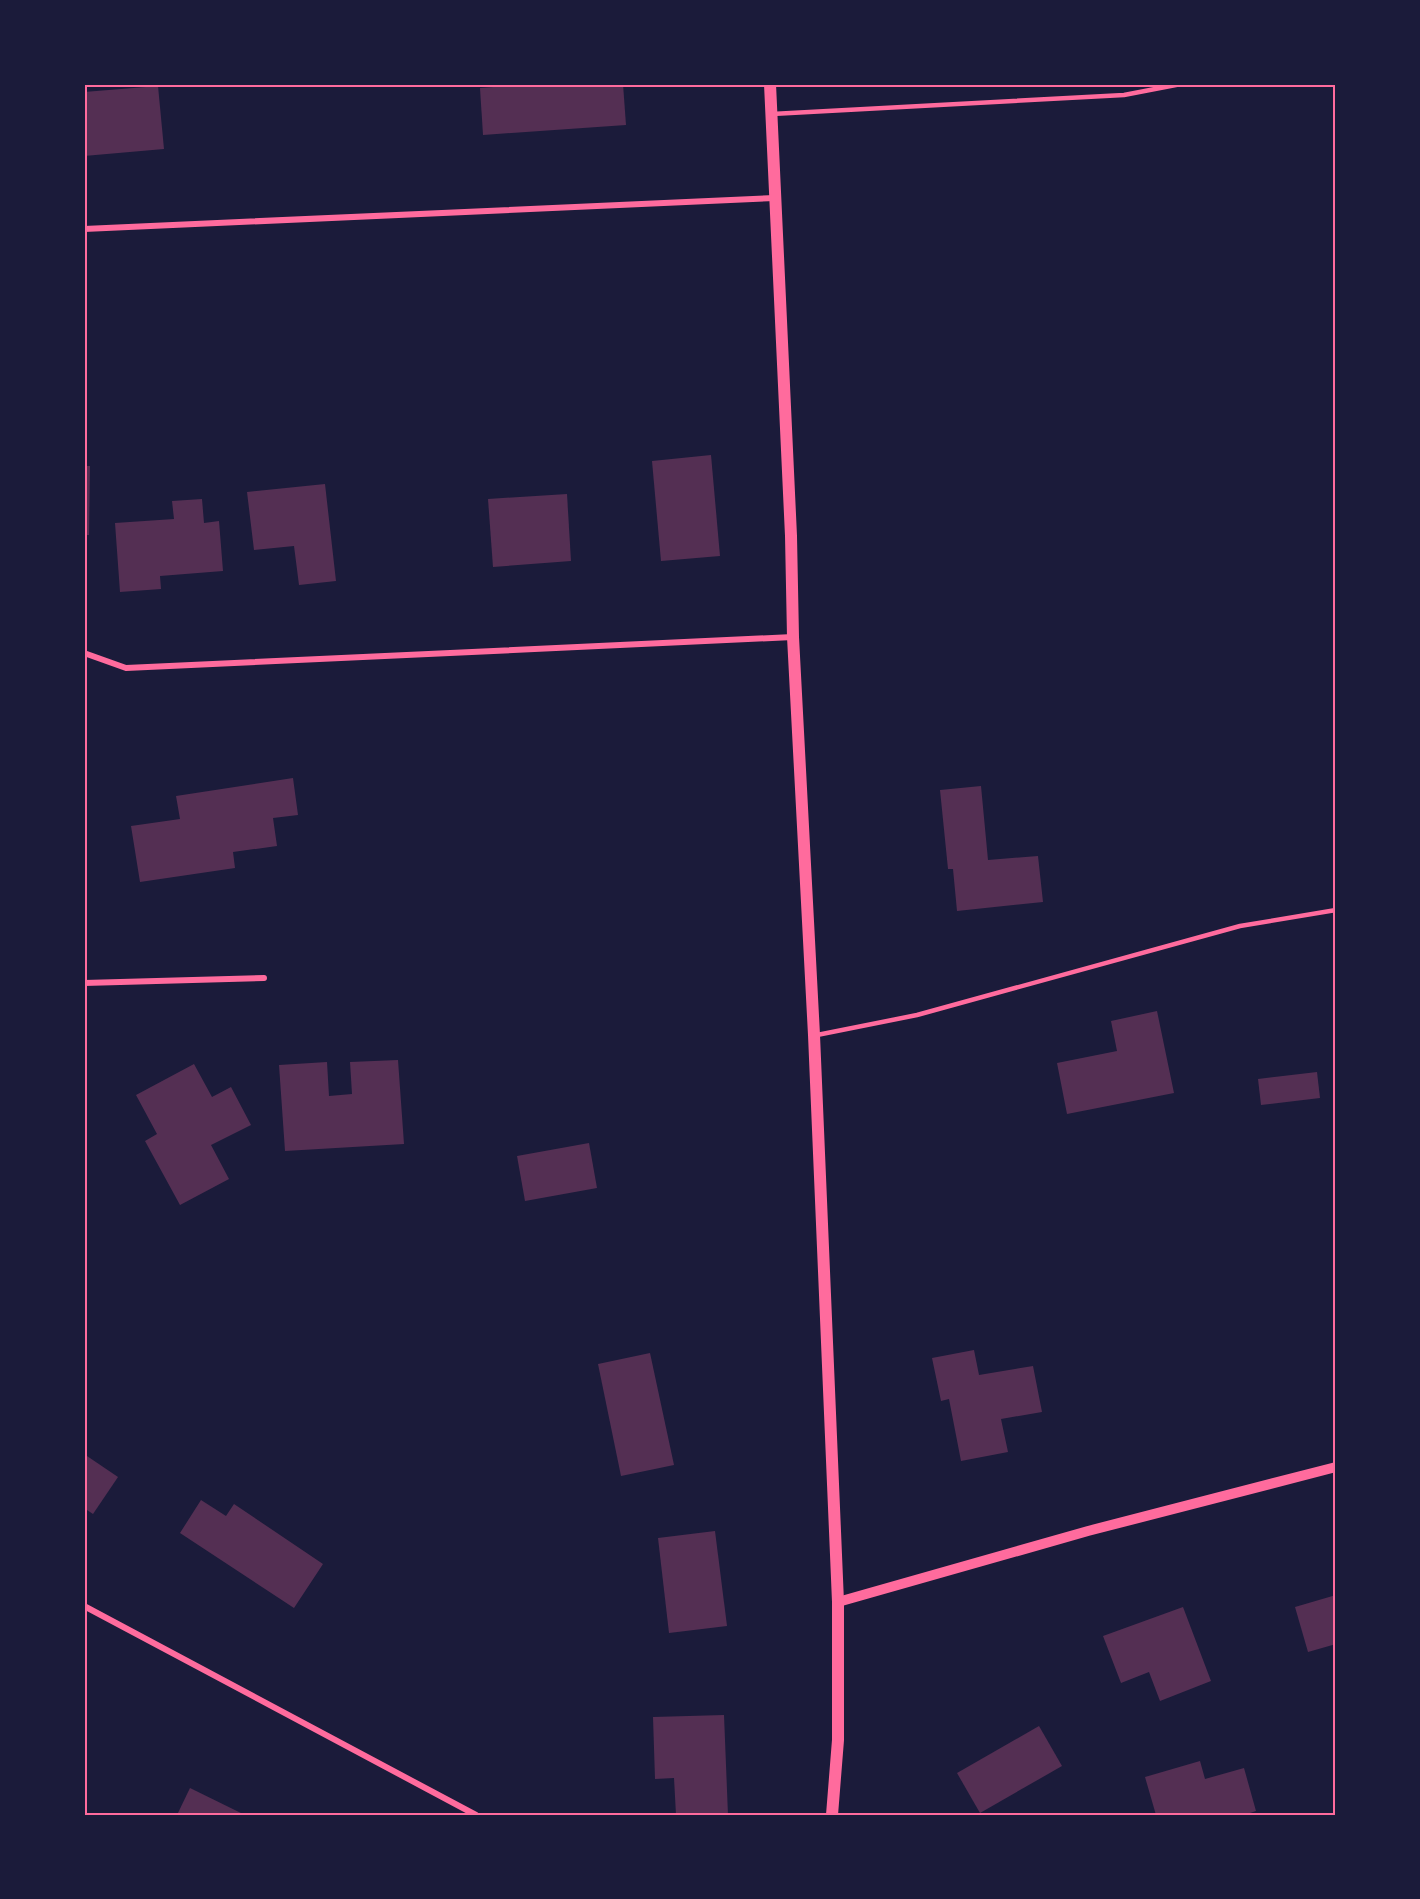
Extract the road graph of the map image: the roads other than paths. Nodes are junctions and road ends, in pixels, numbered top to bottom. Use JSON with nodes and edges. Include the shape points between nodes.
{"nodes":[{"id":1,"x":770,"y":84,"type":"edge"},
{"id":2,"x":1181,"y":84,"type":"edge"},
{"id":3,"x":772,"y":114,"type":"junction"},
{"id":4,"x":775,"y":198,"type":"junction"},
{"id":5,"x":84,"y":229,"type":"edge"},
{"id":6,"x":793,"y":637,"type":"junction"},
{"id":7,"x":84,"y":654,"type":"edge"},
{"id":8,"x":1336,"y":910,"type":"edge"},
{"id":9,"x":264,"y":978,"type":"dead end"},
{"id":10,"x":84,"y":984,"type":"edge"},
{"id":11,"x":814,"y":1035,"type":"junction"},
{"id":12,"x":1336,"y":1467,"type":"edge"},
{"id":13,"x":838,"y":1602,"type":"junction"},
{"id":14,"x":84,"y":1606,"type":"edge"},
{"id":15,"x":476,"y":1815,"type":"edge"},
{"id":16,"x":832,"y":1815,"type":"edge"}],
"edges":[{"from":1,"to":3,"type":"main road"},
{"from":2,"to":3,"type":"lane","via":[[1124,95]]},
{"from":3,"to":4,"type":"main road"},
{"from":4,"to":5,"type":"street"},
{"from":4,"to":6,"type":"main road"},
{"from":6,"to":7,"type":"street","via":[[126,668]]},
{"from":6,"to":11,"type":"main road"},
{"from":8,"to":11,"type":"lane","via":[[1240,926],[917,1015]]},
{"from":9,"to":10,"type":"street"},
{"from":11,"to":13,"type":"main road"},
{"from":12,"to":13,"type":"street","via":[[1088,1531]]},
{"from":13,"to":16,"type":"main road","via":[[838,1740]]},
{"from":14,"to":15,"type":"street"}]}
